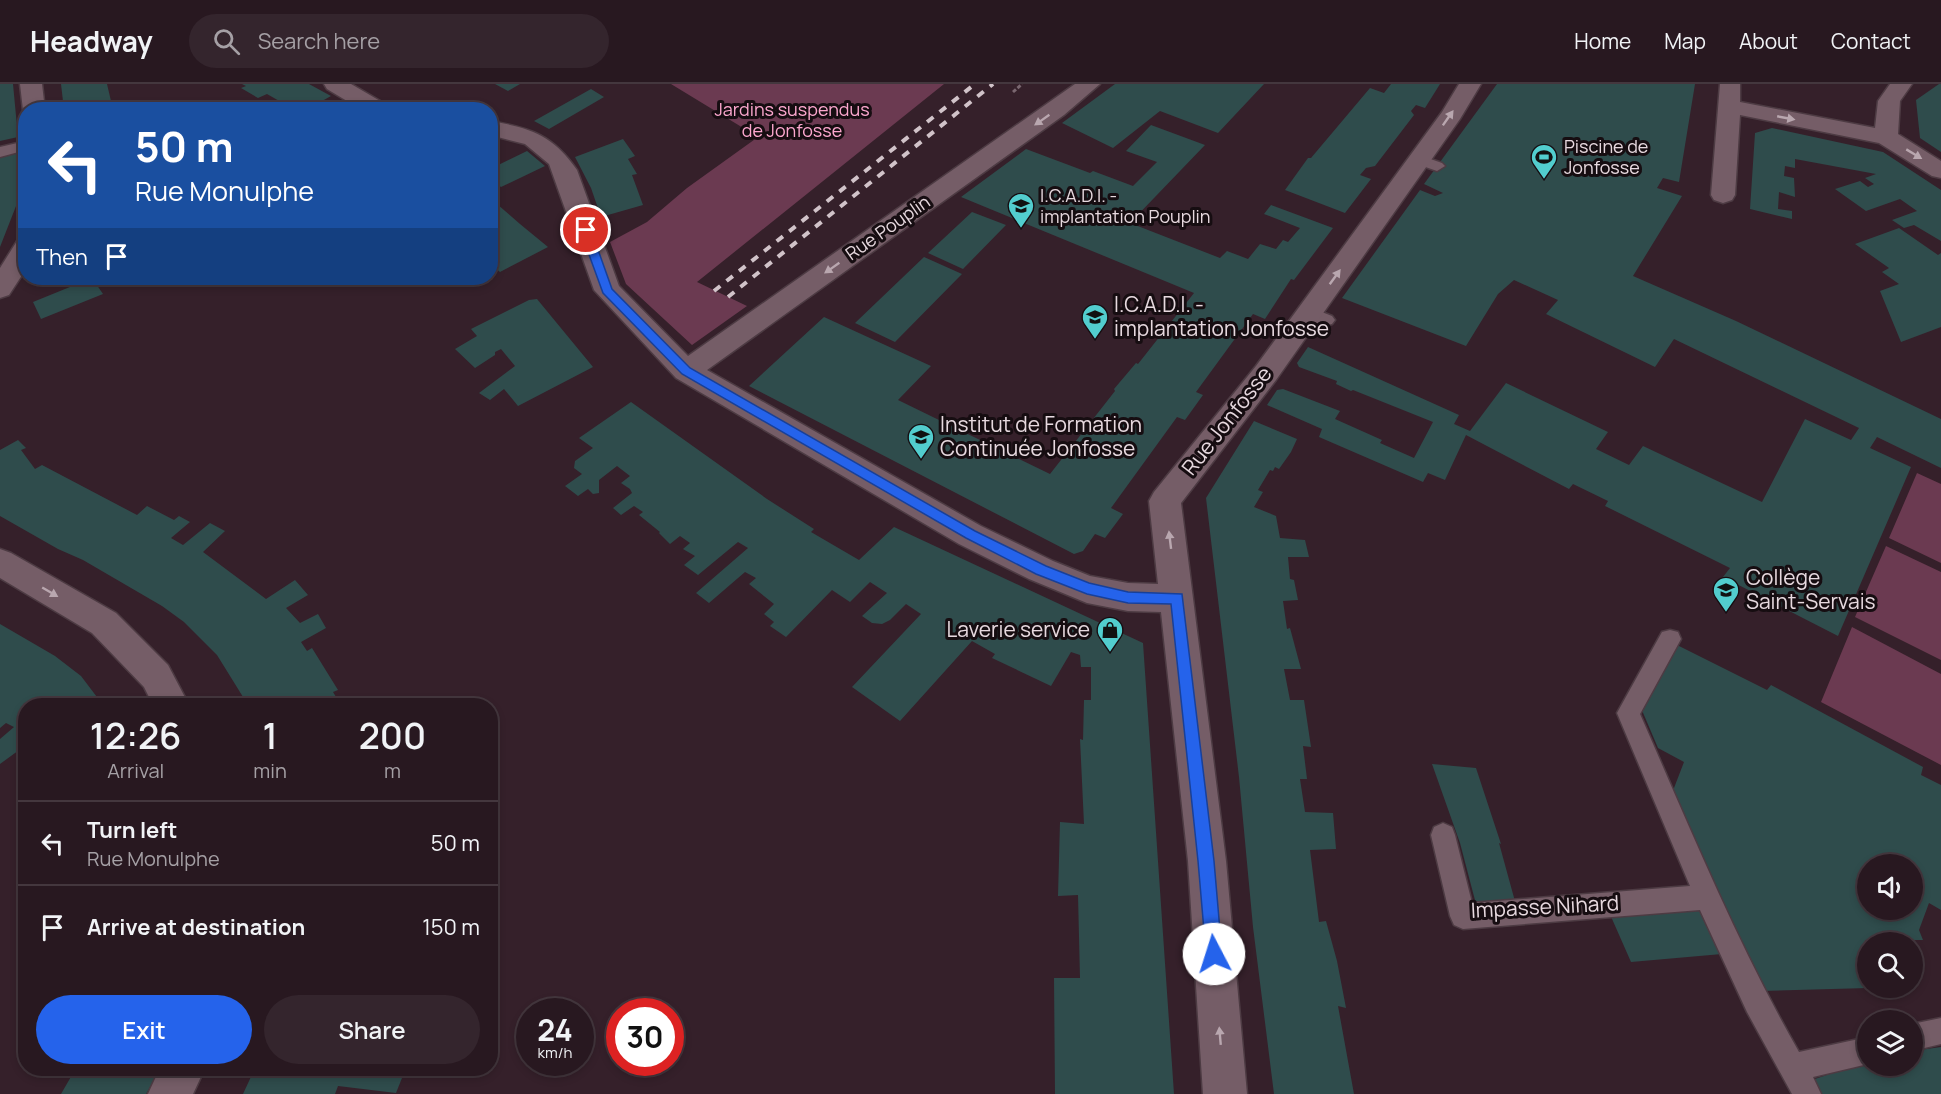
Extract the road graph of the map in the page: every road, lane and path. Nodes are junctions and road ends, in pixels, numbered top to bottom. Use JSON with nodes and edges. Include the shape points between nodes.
{"nodes":[{"id":1,"x":31,"y":84,"type":"edge"},
{"id":2,"x":335,"y":84,"type":"edge"},
{"id":3,"x":1022,"y":84,"type":"edge"},
{"id":4,"x":1089,"y":84,"type":"edge"},
{"id":5,"x":1470,"y":84,"type":"edge"},
{"id":6,"x":1901,"y":84,"type":"edge"},
{"id":7,"x":1013,"y":92,"type":"dead end"},
{"id":8,"x":1730,"y":95,"type":"edge"},
{"id":9,"x":33,"y":102,"type":"edge"},
{"id":10,"x":365,"y":102,"type":"edge"},
{"id":11,"x":498,"y":129,"type":"edge"},
{"id":12,"x":1886,"y":138,"type":"junction"},
{"id":13,"x":18,"y":147,"type":"edge"},
{"id":14,"x":0,"y":152,"type":"edge"},
{"id":15,"x":1941,"y":171,"type":"edge"},
{"id":16,"x":1723,"y":195,"type":"dead end"},
{"id":17,"x":18,"y":260,"type":"edge"},
{"id":18,"x":0,"y":289,"type":"edge"},
{"id":19,"x":686,"y":371,"type":"junction"},
{"id":20,"x":0,"y":562,"type":"edge"},
{"id":21,"x":1177,"y":598,"type":"junction"},
{"id":22,"x":1670,"y":639,"type":"dead end"},
{"id":23,"x":167,"y":698,"type":"edge"},
{"id":24,"x":1443,"y":835,"type":"dead end"},
{"id":25,"x":1707,"y":897,"type":"junction"},
{"id":26,"x":1941,"y":1031,"type":"edge"},
{"id":27,"x":1923,"y":1035,"type":"edge"},
{"id":28,"x":1857,"y":1053,"type":"edge"},
{"id":29,"x":1791,"y":1068,"type":"junction"},
{"id":30,"x":179,"y":1076,"type":"edge"},
{"id":31,"x":170,"y":1094,"type":"edge"},
{"id":32,"x":1225,"y":1094,"type":"edge"},
{"id":33,"x":1807,"y":1094,"type":"edge"}],
"edges":[{"from":1,"to":9,"type":"street"},
{"from":2,"to":10,"type":"street"},
{"from":3,"to":7,"type":"path"},
{"from":4,"to":19,"type":"street","name":"Rue Pouplin","one_way":true},
{"from":21,"to":5,"type":"street","name":"Rue Jonfosse","one_way":true,"via":[[1165,501],[1266,373],[1318,316],[1428,163]]},
{"from":6,"to":12,"type":"street","via":[[1889,101]]},
{"from":8,"to":12,"type":"street","one_way":true},
{"from":8,"to":16,"type":"street"},
{"from":11,"to":19,"type":"street","via":[[536,139],[555,154],[565,170],[607,290]]},
{"from":12,"to":15,"type":"street","one_way":true},
{"from":13,"to":14,"type":"lane"},
{"from":17,"to":18,"type":"street"},
{"from":19,"to":21,"type":"street","via":[[970,535],[1041,570],[1087,589],[1128,597]]},
{"from":20,"to":23,"type":"street","one_way":true,"via":[[104,623],[156,676]]},
{"from":32,"to":21,"type":"street","name":"Rue Jonfosse","one_way":true,"via":[[1206,861]]},
{"from":22,"to":25,"type":"lane","via":[[1628,713]]},
{"from":24,"to":25,"type":"lane","name":"Impasse Nihard","via":[[1463,916]]},
{"from":25,"to":29,"type":"lane"},
{"from":26,"to":27,"type":"lane"},
{"from":28,"to":29,"type":"lane"},
{"from":29,"to":33,"type":"lane"},
{"from":30,"to":31,"type":"street"}]}
